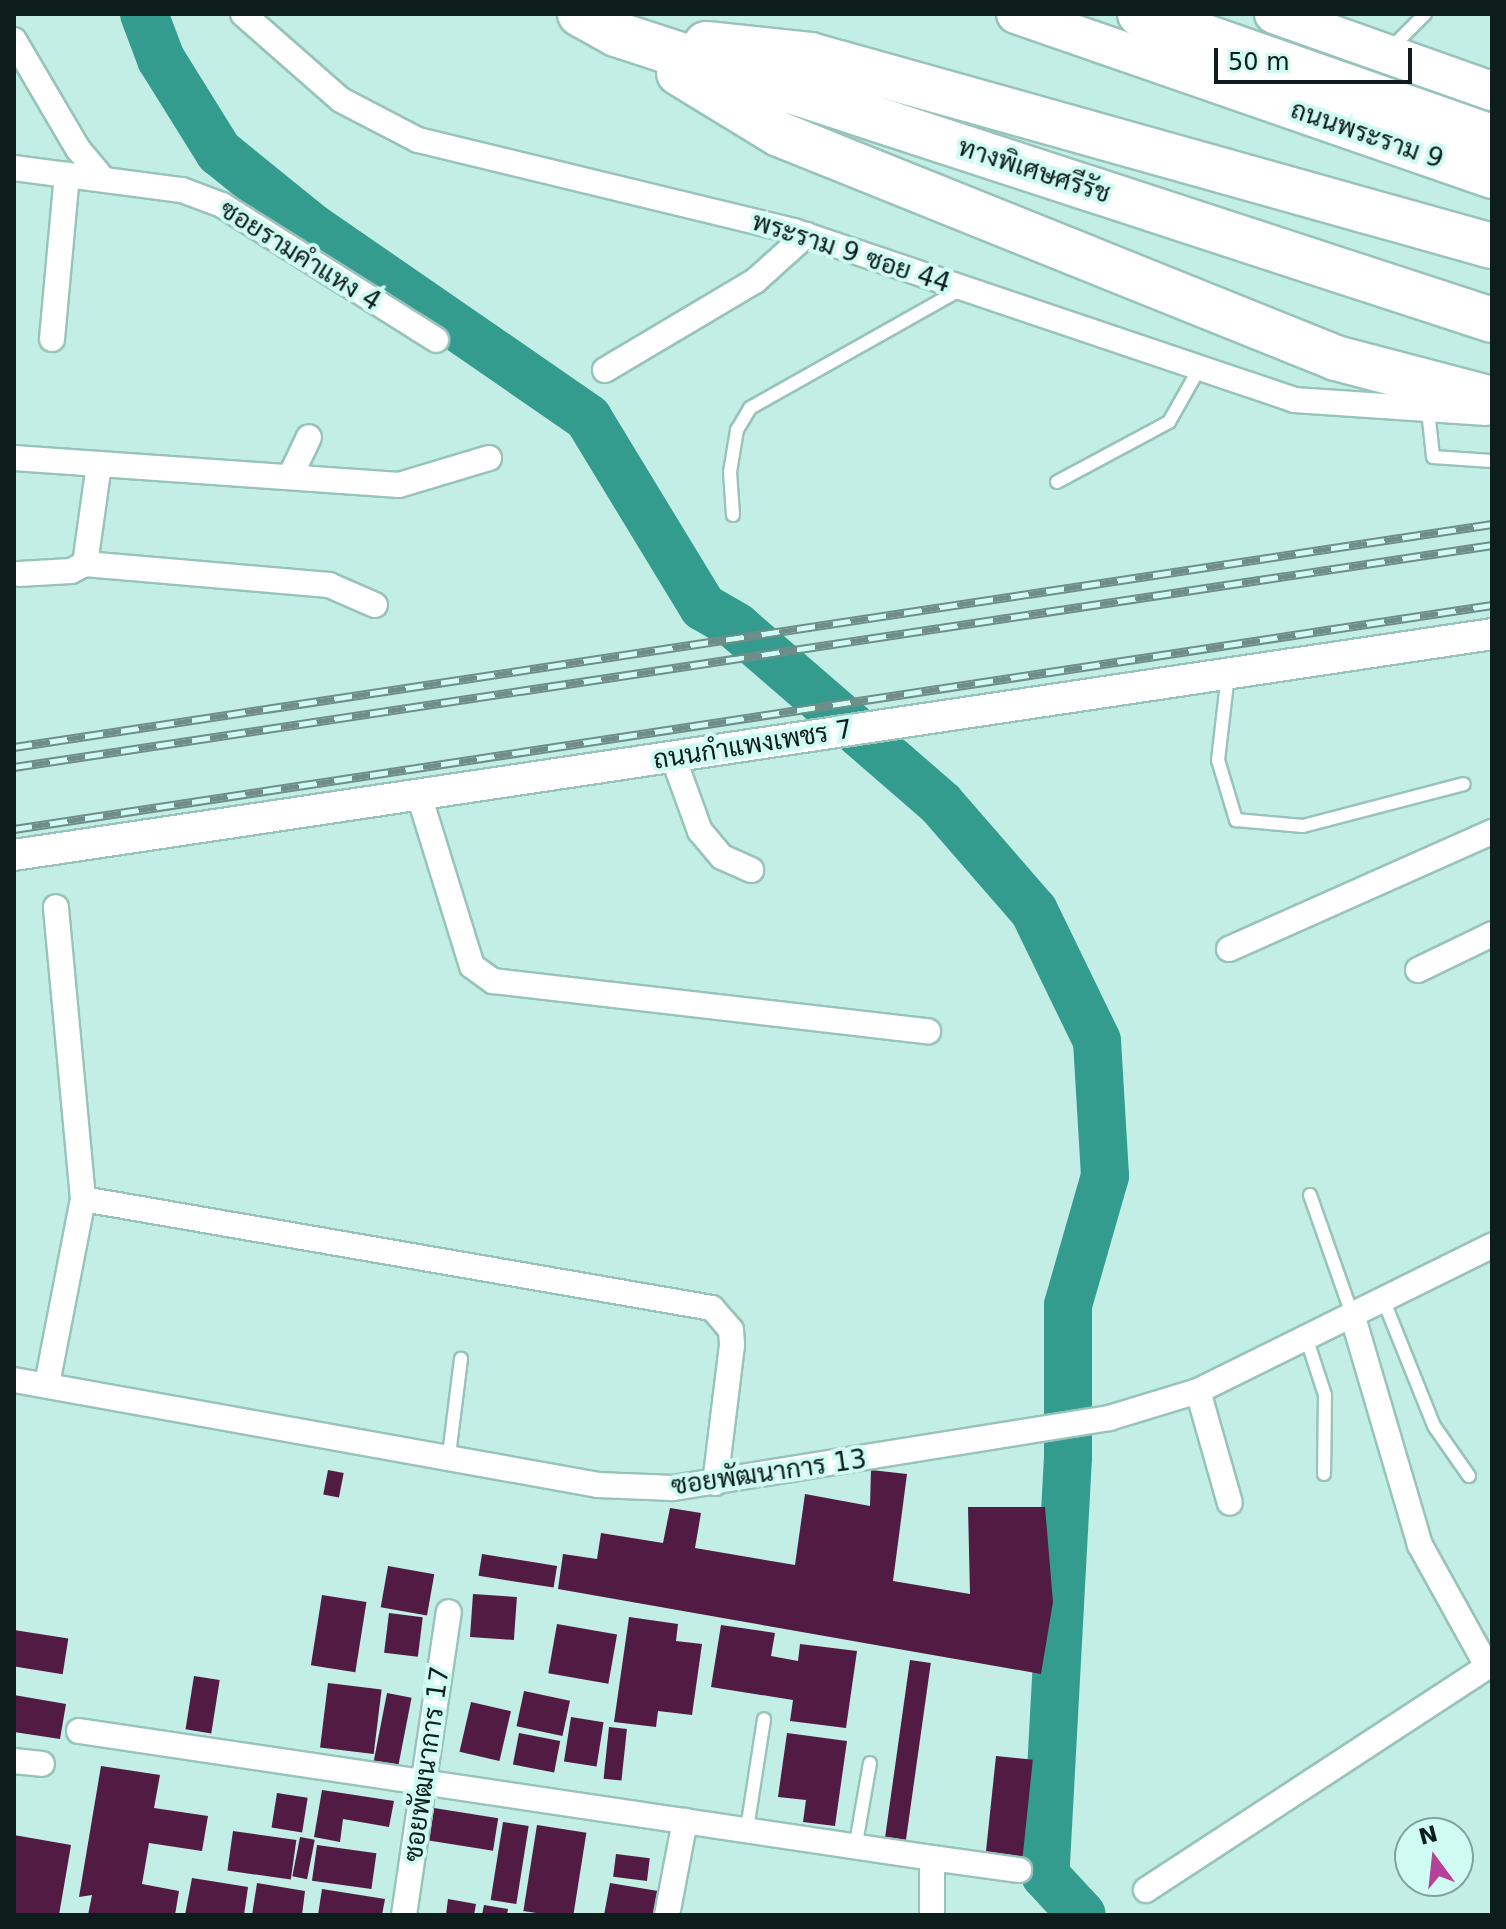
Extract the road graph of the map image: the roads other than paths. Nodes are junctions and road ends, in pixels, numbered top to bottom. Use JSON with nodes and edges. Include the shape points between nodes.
{"nodes":[{"id":1,"x":243,"y":14,"type":"edge"},
{"id":2,"x":1016,"y":14,"type":"edge"},
{"id":3,"x":1140,"y":14,"type":"edge"},
{"id":4,"x":1274,"y":14,"type":"edge"},
{"id":5,"x":1425,"y":14,"type":"edge"},
{"id":6,"x":598,"y":24,"type":"edge"},
{"id":7,"x":1320,"y":24,"type":"edge"},
{"id":8,"x":14,"y":40,"type":"edge"},
{"id":9,"x":1379,"y":51,"type":"junction"},
{"id":10,"x":1492,"y":91,"type":"edge"},
{"id":11,"x":1492,"y":137,"type":"edge"},
{"id":12,"x":14,"y":168,"type":"edge"},
{"id":13,"x":67,"y":175,"type":"junction"},
{"id":14,"x":1492,"y":179,"type":"edge"},
{"id":15,"x":104,"y":180,"type":"junction"},
{"id":16,"x":806,"y":235,"type":"junction"},
{"id":17,"x":1492,"y":246,"type":"edge"},
{"id":18,"x":961,"y":289,"type":"junction"},
{"id":19,"x":1492,"y":320,"type":"edge"},
{"id":20,"x":52,"y":339,"type":"dead end"},
{"id":21,"x":436,"y":340,"type":"dead end"},
{"id":22,"x":1199,"y":369,"type":"junction"},
{"id":23,"x":605,"y":370,"type":"dead end"},
{"id":24,"x":1492,"y":399,"type":"edge"},
{"id":25,"x":1428,"y":410,"type":"junction"},
{"id":26,"x":1492,"y":413,"type":"edge"},
{"id":27,"x":309,"y":437,"type":"dead end"},
{"id":28,"x":14,"y":458,"type":"edge"},
{"id":29,"x":489,"y":458,"type":"dead end"},
{"id":30,"x":1492,"y":461,"type":"edge"},
{"id":31,"x":99,"y":464,"type":"junction"},
{"id":32,"x":290,"y":477,"type":"junction"},
{"id":33,"x":1057,"y":482,"type":"dead end"},
{"id":34,"x":733,"y":515,"type":"dead end"},
{"id":35,"x":85,"y":564,"type":"junction"},
{"id":36,"x":19,"y":574,"type":"dead end"},
{"id":37,"x":375,"y":605,"type":"dead end"},
{"id":38,"x":1492,"y":634,"type":"edge"},
{"id":39,"x":1228,"y":674,"type":"junction"},
{"id":40,"x":673,"y":757,"type":"junction"},
{"id":41,"x":1464,"y":784,"type":"dead end"},
{"id":42,"x":419,"y":795,"type":"junction"},
{"id":43,"x":1492,"y":832,"type":"edge"},
{"id":44,"x":14,"y":855,"type":"edge"},
{"id":45,"x":751,"y":870,"type":"dead end"},
{"id":46,"x":56,"y":907,"type":"dead end"},
{"id":47,"x":1492,"y":934,"type":"edge"},
{"id":48,"x":1229,"y":949,"type":"dead end"},
{"id":49,"x":1418,"y":970,"type":"dead end"},
{"id":50,"x":928,"y":1031,"type":"dead end"},
{"id":51,"x":1310,"y":1195,"type":"dead end"},
{"id":52,"x":83,"y":1199,"type":"junction"},
{"id":53,"x":1492,"y":1246,"type":"edge"},
{"id":54,"x":1383,"y":1299,"type":"junction"},
{"id":55,"x":1352,"y":1314,"type":"junction"},
{"id":56,"x":1306,"y":1337,"type":"junction"},
{"id":57,"x":461,"y":1359,"type":"dead end"},
{"id":58,"x":14,"y":1380,"type":"edge"},
{"id":59,"x":47,"y":1384,"type":"junction"},
{"id":60,"x":1198,"y":1391,"type":"junction"},
{"id":61,"x":449,"y":1455,"type":"junction"},
{"id":62,"x":1324,"y":1474,"type":"dead end"},
{"id":63,"x":1469,"y":1476,"type":"dead end"},
{"id":64,"x":715,"y":1483,"type":"junction"},
{"id":65,"x":1230,"y":1503,"type":"dead end"},
{"id":66,"x":449,"y":1612,"type":"dead end"},
{"id":67,"x":1490,"y":1665,"type":"edge"},
{"id":68,"x":764,"y":1719,"type":"dead end"},
{"id":69,"x":79,"y":1731,"type":"dead end"},
{"id":70,"x":14,"y":1761,"type":"edge"},
{"id":71,"x":870,"y":1763,"type":"dead end"},
{"id":72,"x":42,"y":1764,"type":"dead end"},
{"id":73,"x":426,"y":1781,"type":"junction"},
{"id":74,"x":685,"y":1821,"type":"junction"},
{"id":75,"x":747,"y":1829,"type":"junction"},
{"id":76,"x":856,"y":1843,"type":"junction"},
{"id":77,"x":932,"y":1858,"type":"junction"},
{"id":78,"x":1019,"y":1870,"type":"dead end"},
{"id":79,"x":1146,"y":1890,"type":"dead end"},
{"id":80,"x":404,"y":1915,"type":"edge"},
{"id":81,"x":667,"y":1915,"type":"edge"},
{"id":82,"x":932,"y":1915,"type":"edge"}],
"edges":[{"from":1,"to":16,"type":"street","name":"พระราม 9 ซอย 44","via":[[341,100],[418,140]]},
{"from":2,"to":14,"type":"main road","name":"ถนนพระราม 9"},
{"from":3,"to":11,"type":"highway"},
{"from":4,"to":7,"type":"main road"},
{"from":5,"to":9,"type":"lane","via":[[1402,43]]},
{"from":6,"to":17,"type":"highway","via":[[810,55]]},
{"from":6,"to":19,"type":"highway","name":"ทางพิเศษศรีรัช"},
{"from":6,"to":24,"type":"highway","via":[[779,134],[1336,358]]},
{"from":7,"to":9,"type":"main road"},
{"from":8,"to":15,"type":"street","via":[[78,149]]},
{"from":9,"to":10,"type":"main road"},
{"from":12,"to":13,"type":"street","name":"ซอยรามคำแหง 4"},
{"from":13,"to":15,"type":"street","name":"ซอยรามคำแหง 4"},
{"from":13,"to":20,"type":"street"},
{"from":15,"to":21,"type":"street","name":"ซอยรามคำแหง 4","via":[[182,190],[222,205]]},
{"from":16,"to":18,"type":"street","name":"พระราม 9 ซอย 44"},
{"from":16,"to":23,"type":"street","via":[[755,281]]},
{"from":18,"to":22,"type":"street","name":"พระราม 9 ซอย 44"},
{"from":18,"to":34,"type":"lane","via":[[750,408],[737,430],[732,458]]},
{"from":22,"to":25,"type":"street","name":"พระราม 9 ซอย 44","via":[[1295,400]]},
{"from":22,"to":33,"type":"lane","via":[[1169,422]]},
{"from":25,"to":26,"type":"street","name":"พระราม 9 ซอย 44"},
{"from":25,"to":30,"type":"lane","via":[[1433,457]]},
{"from":27,"to":32,"type":"street"},
{"from":28,"to":31,"type":"street"},
{"from":29,"to":32,"type":"street","via":[[399,485]]},
{"from":31,"to":32,"type":"street"},
{"from":31,"to":35,"type":"street"},
{"from":35,"to":36,"type":"street","via":[[71,571]]},
{"from":35,"to":37,"type":"street","via":[[329,585]]},
{"from":38,"to":39,"type":"street","name":"ถนนกำแพงเพชร 7"},
{"from":39,"to":40,"type":"street","name":"ถนนกำแพงเพชร 7"},
{"from":39,"to":41,"type":"lane","via":[[1218,760],[1236,820],[1303,826]]},
{"from":40,"to":42,"type":"street","name":"ถนนกำแพงเพชร 7"},
{"from":40,"to":45,"type":"street","via":[[700,831],[722,857]]},
{"from":42,"to":44,"type":"street","name":"ถนนกำแพงเพชร 7"},
{"from":42,"to":50,"type":"street","via":[[472,966],[493,981]]},
{"from":43,"to":48,"type":"street"},
{"from":46,"to":52,"type":"street"},
{"from":47,"to":49,"type":"street"},
{"from":51,"to":55,"type":"lane"},
{"from":52,"to":59,"type":"street"},
{"from":52,"to":64,"type":"street","via":[[712,1308],[731,1330],[732,1345]]},
{"from":53,"to":54,"type":"street","name":"ซอยพัฒนาการ 13"},
{"from":54,"to":55,"type":"street","name":"ซอยพัฒนาการ 13"},
{"from":54,"to":63,"type":"lane","via":[[1434,1426]]},
{"from":55,"to":56,"type":"street","name":"ซอยพัฒนาการ 13"},
{"from":55,"to":67,"type":"street","via":[[1420,1545]]},
{"from":56,"to":60,"type":"street","name":"ซอยพัฒนาการ 13"},
{"from":56,"to":62,"type":"lane","via":[[1325,1395]]},
{"from":57,"to":61,"type":"lane"},
{"from":58,"to":59,"type":"street","name":"ซอยพัฒนาการ 13"},
{"from":59,"to":61,"type":"street","name":"ซอยพัฒนาการ 13"},
{"from":60,"to":64,"type":"street","name":"ซอยพัฒนาการ 13","via":[[1074,1426]]},
{"from":60,"to":65,"type":"street"},
{"from":61,"to":64,"type":"street","name":"ซอยพัฒนาการ 13","via":[[598,1485]]},
{"from":66,"to":73,"type":"street","name":"ซอยพัฒนาการ 17"},
{"from":67,"to":79,"type":"street"},
{"from":68,"to":75,"type":"lane"},
{"from":69,"to":73,"type":"street"},
{"from":70,"to":72,"type":"street"},
{"from":71,"to":76,"type":"lane"},
{"from":73,"to":74,"type":"street"},
{"from":73,"to":80,"type":"street","name":"ซอยพัฒนาการ 17"},
{"from":74,"to":75,"type":"street"},
{"from":74,"to":81,"type":"street"},
{"from":75,"to":76,"type":"street"},
{"from":76,"to":77,"type":"street"},
{"from":77,"to":78,"type":"street"},
{"from":77,"to":82,"type":"street"}]}
